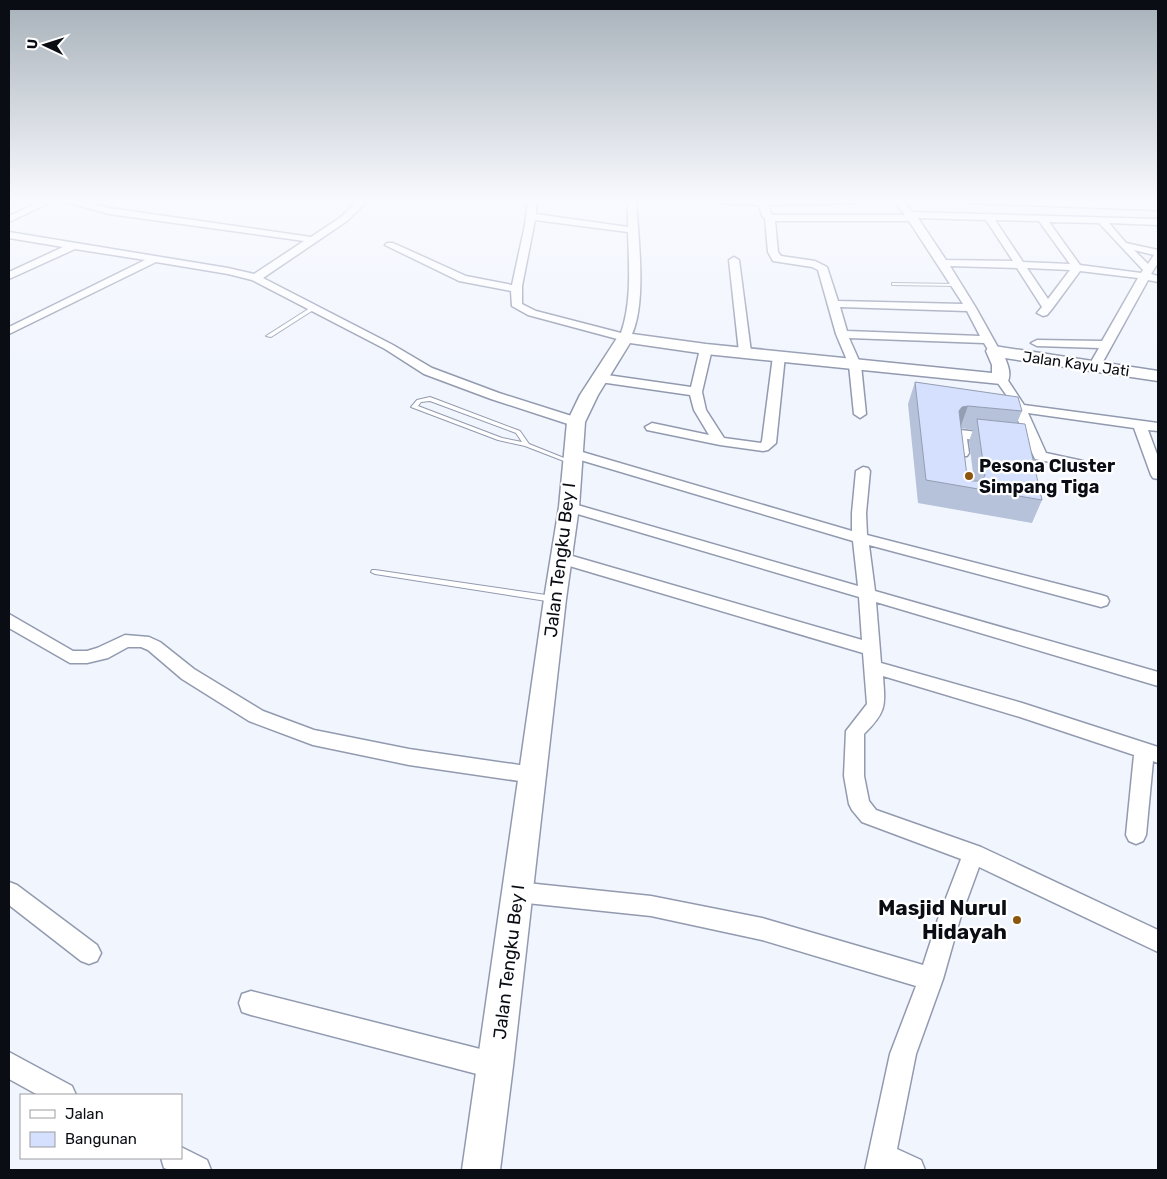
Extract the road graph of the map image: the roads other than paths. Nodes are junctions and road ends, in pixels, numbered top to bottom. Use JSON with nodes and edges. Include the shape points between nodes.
{"nodes":[{"id":1,"x":54,"y":255,"type":"edge"},
{"id":2,"x":126,"y":255,"type":"edge"},
{"id":3,"x":290,"y":255,"type":"edge"},
{"id":4,"x":410,"y":255,"type":"edge"},
{"id":5,"x":525,"y":255,"type":"edge"},
{"id":6,"x":633,"y":255,"type":"edge"},
{"id":7,"x":774,"y":255,"type":"edge"},
{"id":8,"x":938,"y":255,"type":"edge"},
{"id":9,"x":1013,"y":255,"type":"edge"},
{"id":10,"x":1069,"y":255,"type":"edge"},
{"id":11,"x":1132,"y":255,"type":"edge"},
{"id":12,"x":1158,"y":257,"type":"edge"},
{"id":13,"x":155,"y":260,"type":"junction"},
{"id":14,"x":734,"y":260,"type":"dead end"},
{"id":15,"x":944,"y":263,"type":"junction"},
{"id":16,"x":1020,"y":266,"type":"junction"},
{"id":17,"x":1077,"y":267,"type":"junction"},
{"id":18,"x":1147,"y":273,"type":"junction"},
{"id":19,"x":9,"y":276,"type":"edge"},
{"id":20,"x":256,"y":278,"type":"junction"},
{"id":21,"x":1158,"y":279,"type":"edge"},
{"id":22,"x":894,"y":284,"type":"dead end"},
{"id":23,"x":956,"y":285,"type":"junction"},
{"id":24,"x":517,"y":289,"type":"junction"},
{"id":25,"x":833,"y":304,"type":"junction"},
{"id":26,"x":314,"y":307,"type":"junction"},
{"id":27,"x":971,"y":308,"type":"junction"},
{"id":28,"x":9,"y":331,"type":"edge"},
{"id":29,"x":842,"y":334,"type":"junction"},
{"id":30,"x":269,"y":336,"type":"dead end"},
{"id":31,"x":625,"y":338,"type":"junction"},
{"id":32,"x":1037,"y":343,"type":"dead end"},
{"id":33,"x":1105,"y":345,"type":"junction"},
{"id":34,"x":991,"y":346,"type":"junction"},
{"id":35,"x":706,"y":349,"type":"junction"},
{"id":36,"x":745,"y":352,"type":"junction"},
{"id":37,"x":778,"y":356,"type":"junction"},
{"id":38,"x":855,"y":365,"type":"junction"},
{"id":39,"x":1094,"y":367,"type":"junction"},
{"id":40,"x":1158,"y":376,"type":"edge"},
{"id":41,"x":600,"y":378,"type":"junction"},
{"id":42,"x":1001,"y":379,"type":"junction"},
{"id":43,"x":696,"y":392,"type":"junction"},
{"id":44,"x":1019,"y":408,"type":"junction"},
{"id":45,"x":860,"y":414,"type":"dead end"},
{"id":46,"x":576,"y":422,"type":"junction"},
{"id":47,"x":1139,"y":424,"type":"junction"},
{"id":48,"x":652,"y":427,"type":"dead end"},
{"id":49,"x":1158,"y":427,"type":"edge"},
{"id":50,"x":720,"y":441,"type":"junction"},
{"id":51,"x":1033,"y":442,"type":"junction"},
{"id":52,"x":527,"y":445,"type":"junction"},
{"id":53,"x":572,"y":457,"type":"junction"},
{"id":54,"x":1078,"y":464,"type":"dead end"},
{"id":55,"x":863,"y":471,"type":"dead end"},
{"id":56,"x":964,"y":471,"type":"edge"},
{"id":57,"x":1158,"y":475,"type":"edge"},
{"id":58,"x":569,"y":507,"type":"junction"},
{"id":59,"x":860,"y":538,"type":"junction"},
{"id":60,"x":562,"y":558,"type":"junction"},
{"id":61,"x":375,"y":572,"type":"dead end"},
{"id":62,"x":867,"y":594,"type":"junction"},
{"id":63,"x":555,"y":599,"type":"junction"},
{"id":64,"x":1101,"y":601,"type":"dead end"},
{"id":65,"x":9,"y":620,"type":"edge"},
{"id":66,"x":873,"y":658,"type":"junction"},
{"id":67,"x":1158,"y":679,"type":"edge"},
{"id":68,"x":1151,"y":752,"type":"edge"},
{"id":69,"x":533,"y":775,"type":"junction"},
{"id":70,"x":1136,"y":835,"type":"dead end"},
{"id":71,"x":973,"y":854,"type":"junction"},
{"id":72,"x":9,"y":892,"type":"edge"},
{"id":73,"x":518,"y":892,"type":"junction"},
{"id":74,"x":1158,"y":942,"type":"edge"},
{"id":75,"x":89,"y":953,"type":"dead end"},
{"id":76,"x":931,"y":979,"type":"junction"},
{"id":77,"x":251,"y":1003,"type":"dead end"},
{"id":78,"x":9,"y":1064,"type":"edge"},
{"id":79,"x":496,"y":1066,"type":"junction"},
{"id":80,"x":61,"y":1094,"type":"edge"},
{"id":81,"x":176,"y":1159,"type":"edge"},
{"id":82,"x":880,"y":1163,"type":"edge"},
{"id":83,"x":489,"y":1168,"type":"edge"},
{"id":84,"x":197,"y":1170,"type":"edge"},
{"id":85,"x":912,"y":1170,"type":"edge"}],
"edges":[{"from":1,"to":19,"type":"street"},
{"from":2,"to":13,"type":"street"},
{"from":3,"to":20,"type":"street"},
{"from":4,"to":24,"type":"street","via":[[463,279]]},
{"from":5,"to":24,"type":"street"},
{"from":6,"to":31,"type":"street","via":[[634,304]]},
{"from":7,"to":25,"type":"street","via":[[782,260],[820,266]]},
{"from":8,"to":15,"type":"street"},
{"from":9,"to":16,"type":"street"},
{"from":10,"to":17,"type":"street"},
{"from":11,"to":18,"type":"street"},
{"from":12,"to":18,"type":"street"},
{"from":13,"to":20,"type":"street"},
{"from":13,"to":28,"type":"street"},
{"from":14,"to":36,"type":"street"},
{"from":15,"to":16,"type":"street"},
{"from":15,"to":23,"type":"street"},
{"from":16,"to":17,"type":"street"},
{"from":16,"to":17,"type":"street","via":[[1046,310]]},
{"from":17,"to":18,"type":"street"},
{"from":18,"to":21,"type":"street"},
{"from":18,"to":33,"type":"street"},
{"from":20,"to":26,"type":"street"},
{"from":22,"to":23,"type":"lane"},
{"from":23,"to":27,"type":"street"},
{"from":24,"to":31,"type":"street","via":[[517,306],[523,310]]},
{"from":25,"to":27,"type":"street"},
{"from":25,"to":29,"type":"street"},
{"from":26,"to":30,"type":"lane"},
{"from":26,"to":46,"type":"street","via":[[428,371]]},
{"from":27,"to":34,"type":"street"},
{"from":29,"to":34,"type":"street"},
{"from":29,"to":38,"type":"street"},
{"from":31,"to":35,"type":"street"},
{"from":31,"to":41,"type":"street","name":"Jalan Tengku Bey I"},
{"from":32,"to":33,"type":"street"},
{"from":33,"to":39,"type":"street"},
{"from":34,"to":39,"type":"street","name":"Jalan Kayu Jati"},
{"from":34,"to":42,"type":"street","via":[[1000,365]]},
{"from":35,"to":36,"type":"street"},
{"from":35,"to":43,"type":"street"},
{"from":36,"to":37,"type":"street"},
{"from":37,"to":38,"type":"street"},
{"from":37,"to":50,"type":"street","via":[[769,443],[763,446]]},
{"from":38,"to":42,"type":"street"},
{"from":38,"to":45,"type":"street"},
{"from":39,"to":40,"type":"street","name":"Jalan Kayu Jati"},
{"from":41,"to":43,"type":"street"},
{"from":41,"to":46,"type":"street","name":"Jalan Tengku Bey I"},
{"from":42,"to":44,"type":"street"},
{"from":43,"to":50,"type":"street","via":[[700,410]]},
{"from":44,"to":47,"type":"street"},
{"from":44,"to":51,"type":"street"},
{"from":46,"to":53,"type":"street","name":"Jalan Tengku Bey I"},
{"from":47,"to":49,"type":"street"},
{"from":47,"to":57,"type":"street"},
{"from":48,"to":50,"type":"street"},
{"from":51,"to":54,"type":"street","via":[[1040,456]]},
{"from":51,"to":56,"type":"street","via":[[960,434]]},
{"from":52,"to":52,"type":"lane","via":[[500,439],[414,407],[419,401],[430,399],[518,432]]},
{"from":52,"to":53,"type":"lane"},
{"from":53,"to":58,"type":"street","name":"Jalan Tengku Bey I"},
{"from":53,"to":59,"type":"street"},
{"from":55,"to":59,"type":"street"},
{"from":58,"to":60,"type":"street","name":"Jalan Tengku Bey I"},
{"from":58,"to":62,"type":"street"},
{"from":59,"to":62,"type":"street"},
{"from":59,"to":64,"type":"street"},
{"from":60,"to":63,"type":"street","name":"Jalan Tengku Bey I"},
{"from":60,"to":66,"type":"street"},
{"from":61,"to":63,"type":"lane"},
{"from":62,"to":66,"type":"street"},
{"from":62,"to":67,"type":"street"},
{"from":63,"to":69,"type":"street","name":"Jalan Tengku Bey I"},
{"from":65,"to":69,"type":"street","via":[[70,657],[102,653],[125,641],[142,641],[256,716],[313,737],[409,757]]},
{"from":66,"to":68,"type":"street"},
{"from":66,"to":71,"type":"street","via":[[876,704],[855,731],[854,776],[859,804],[869,816]]},
{"from":68,"to":70,"type":"street"},
{"from":69,"to":73,"type":"street","name":"Jalan Tengku Bey I"},
{"from":71,"to":74,"type":"street"},
{"from":71,"to":76,"type":"street"},
{"from":72,"to":75,"type":"street"},
{"from":73,"to":76,"type":"street","via":[[651,906],[743,926]]},
{"from":73,"to":79,"type":"street","name":"Jalan Tengku Bey I"},
{"from":76,"to":82,"type":"street","via":[[903,1054]]},
{"from":77,"to":79,"type":"street"},
{"from":78,"to":80,"type":"street"},
{"from":79,"to":83,"type":"street","name":"Jalan Tengku Bey I"},
{"from":81,"to":84,"type":"street"},
{"from":82,"to":85,"type":"street"}]}
